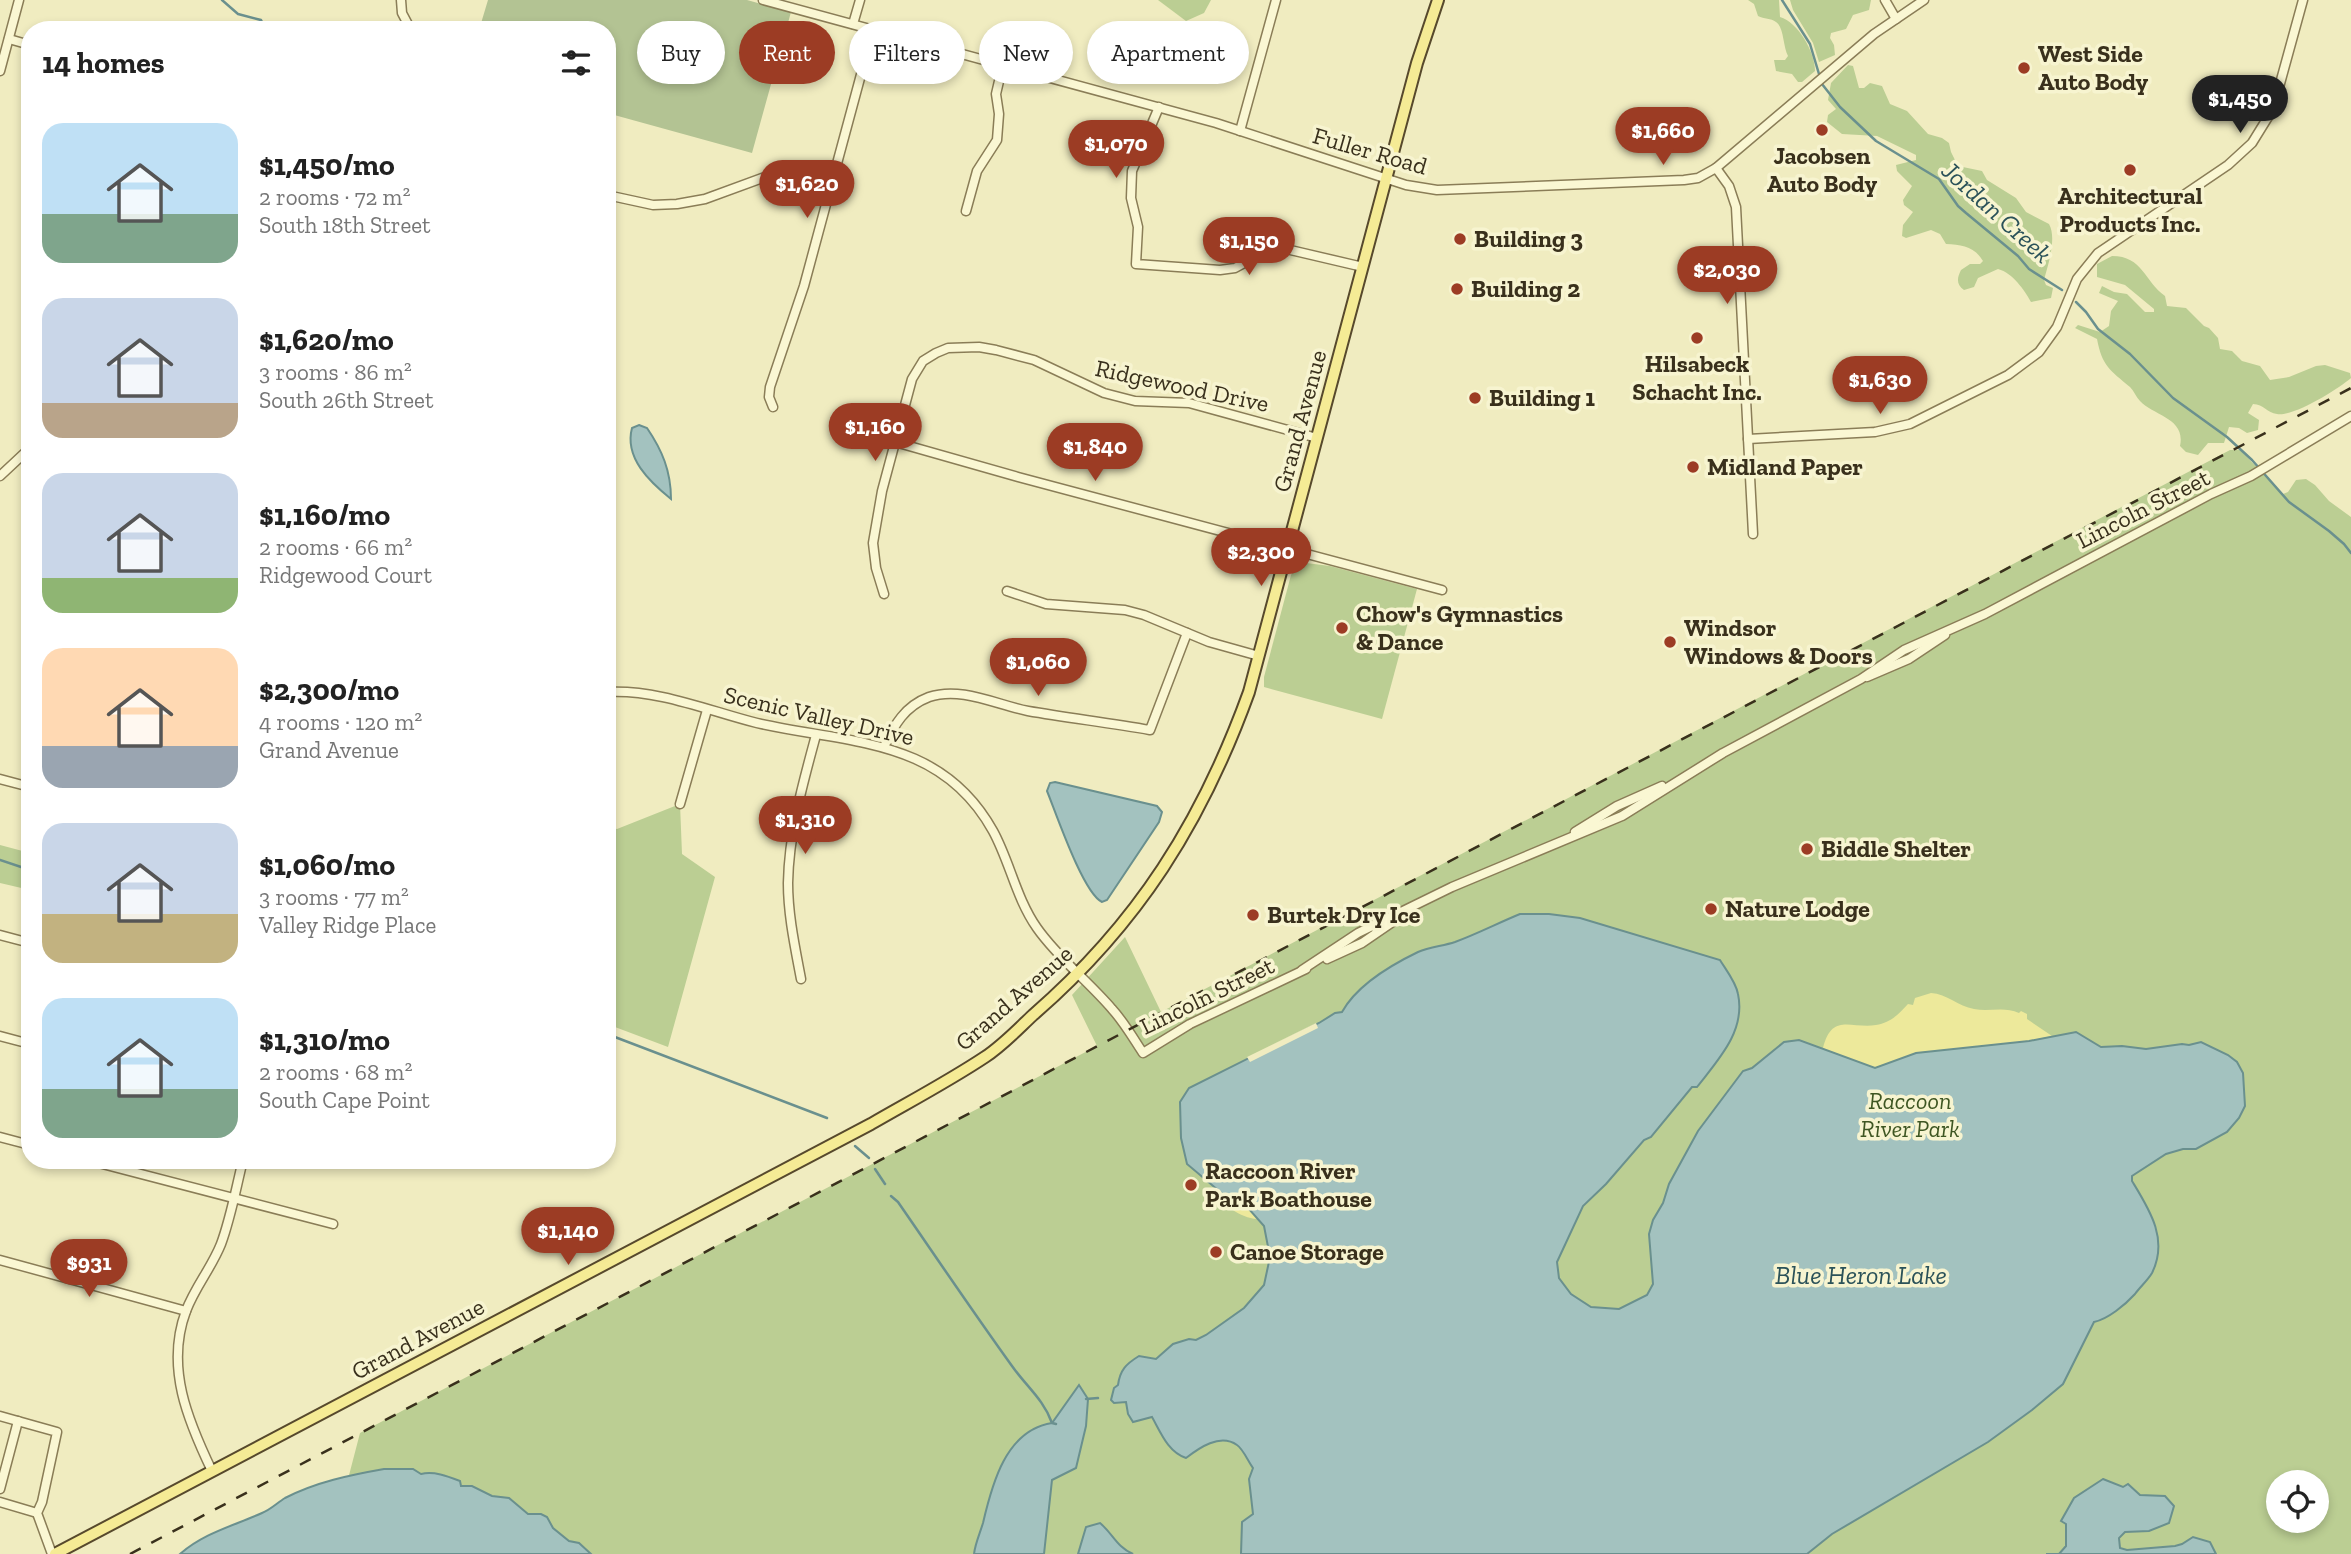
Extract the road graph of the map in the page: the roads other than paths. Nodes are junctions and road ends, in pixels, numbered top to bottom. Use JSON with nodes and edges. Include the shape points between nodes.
{"nodes":[{"id":1,"x":19,"y":0,"type":"edge"},
{"id":2,"x":401,"y":0,"type":"edge"},
{"id":3,"x":763,"y":0,"type":"edge"},
{"id":4,"x":860,"y":0,"type":"edge"},
{"id":5,"x":1276,"y":0,"type":"edge"},
{"id":6,"x":1437,"y":0,"type":"edge"},
{"id":7,"x":1885,"y":0,"type":"edge"},
{"id":8,"x":1924,"y":0,"type":"edge"},
{"id":9,"x":2303,"y":0,"type":"edge"},
{"id":10,"x":1896,"y":19,"type":"junction"},
{"id":11,"x":406,"y":21,"type":"edge"},
{"id":12,"x":854,"y":21,"type":"edge"},
{"id":13,"x":849,"y":23,"type":"edge"},
{"id":14,"x":9,"y":39,"type":"junction"},
{"id":15,"x":21,"y":42,"type":"edge"},
{"id":16,"x":0,"y":71,"type":"edge"},
{"id":17,"x":1073,"y":83,"type":"edge"},
{"id":18,"x":859,"y":84,"type":"edge"},
{"id":19,"x":998,"y":84,"type":"edge"},
{"id":20,"x":1159,"y":107,"type":"junction"},
{"id":21,"x":1240,"y":131,"type":"junction"},
{"id":22,"x":1716,"y":168,"type":"junction"},
{"id":23,"x":835,"y":172,"type":"junction"},
{"id":24,"x":1387,"y":179,"type":"junction"},
{"id":25,"x":616,"y":197,"type":"edge"},
{"id":26,"x":965,"y":211,"type":"dead end"},
{"id":27,"x":1363,"y":267,"type":"junction"},
{"id":28,"x":774,"y":407,"type":"dead end"},
{"id":29,"x":2351,"y":416,"type":"edge"},
{"id":30,"x":1317,"y":438,"type":"junction"},
{"id":31,"x":1748,"y":439,"type":"junction"},
{"id":32,"x":895,"y":443,"type":"junction"},
{"id":33,"x":21,"y":457,"type":"edge"},
{"id":34,"x":0,"y":477,"type":"edge"},
{"id":35,"x":1753,"y":534,"type":"dead end"},
{"id":36,"x":1287,"y":549,"type":"junction"},
{"id":37,"x":1442,"y":590,"type":"dead end"},
{"id":38,"x":1007,"y":591,"type":"dead end"},
{"id":39,"x":884,"y":594,"type":"dead end"},
{"id":40,"x":1186,"y":633,"type":"junction"},
{"id":41,"x":1259,"y":656,"type":"junction"},
{"id":42,"x":616,"y":693,"type":"edge"},
{"id":43,"x":707,"y":710,"type":"junction"},
{"id":44,"x":816,"y":735,"type":"junction"},
{"id":45,"x":884,"y":747,"type":"junction"},
{"id":46,"x":0,"y":779,"type":"edge"},
{"id":47,"x":21,"y":785,"type":"edge"},
{"id":48,"x":680,"y":804,"type":"dead end"},
{"id":49,"x":0,"y":935,"type":"edge"},
{"id":50,"x":21,"y":941,"type":"edge"},
{"id":51,"x":1078,"y":974,"type":"junction"},
{"id":52,"x":801,"y":979,"type":"dead end"},
{"id":53,"x":0,"y":1036,"type":"edge"},
{"id":54,"x":21,"y":1042,"type":"edge"},
{"id":55,"x":0,"y":1138,"type":"edge"},
{"id":56,"x":21,"y":1143,"type":"edge"},
{"id":57,"x":136,"y":1169,"type":"edge"},
{"id":58,"x":241,"y":1169,"type":"edge"},
{"id":59,"x":233,"y":1199,"type":"junction"},
{"id":60,"x":333,"y":1224,"type":"dead end"},
{"id":61,"x":0,"y":1260,"type":"edge"},
{"id":62,"x":186,"y":1311,"type":"junction"},
{"id":63,"x":0,"y":1416,"type":"edge"},
{"id":64,"x":18,"y":1421,"type":"junction"},
{"id":65,"x":212,"y":1471,"type":"junction"},
{"id":66,"x":0,"y":1489,"type":"edge"},
{"id":67,"x":0,"y":1502,"type":"edge"},
{"id":68,"x":37,"y":1513,"type":"junction"},
{"id":69,"x":53,"y":1554,"type":"edge"}],
"edges":[{"from":1,"to":14,"type":"street"},
{"from":2,"to":11,"type":"street"},
{"from":3,"to":13,"type":"street","name":"Fuller Road"},
{"from":4,"to":12,"type":"street"},
{"from":5,"to":21,"type":"street"},
{"from":6,"to":24,"type":"main road","name":"Grand Avenue"},
{"from":7,"to":10,"type":"street"},
{"from":8,"to":10,"type":"street","name":"Fuller Road"},
{"from":9,"to":31,"type":"street","via":[[2273,109],[2252,143],[2228,166],[2091,260],[2039,352],[2008,375],[1927,417],[1893,429]]},
{"from":10,"to":22,"type":"street","name":"Fuller Road"},
{"from":14,"to":15,"type":"street"},
{"from":14,"to":16,"type":"street"},
{"from":17,"to":20,"type":"street","name":"Fuller Road"},
{"from":18,"to":23,"type":"street"},
{"from":19,"to":26,"type":"street","via":[[997,140],[977,172]]},
{"from":20,"to":21,"type":"street","name":"Fuller Road"},
{"from":20,"to":27,"type":"street","via":[[1132,171],[1131,198],[1138,227],[1136,264],[1220,270],[1286,248]]},
{"from":21,"to":24,"type":"street","name":"Fuller Road"},
{"from":22,"to":24,"type":"street","name":"Fuller Road","via":[[1684,180],[1472,190],[1423,188]]},
{"from":22,"to":31,"type":"street","via":[[1736,207]]},
{"from":23,"to":25,"type":"street","via":[[795,166],[705,199],[677,204],[653,205]]},
{"from":23,"to":28,"type":"street","via":[[770,387]]},
{"from":24,"to":27,"type":"main road","name":"Grand Avenue"},
{"from":27,"to":30,"type":"main road","name":"Grand Avenue"},
{"from":29,"to":51,"type":"street","name":"Lincoln Street","via":[[2251,476],[1950,631],[1904,650],[1622,816],[1452,887],[1358,933],[1303,970],[1190,1024],[1143,1053],[1113,1010]]},
{"from":30,"to":32,"type":"street","name":"Ridgewood Drive","via":[[1189,403],[1135,401],[1104,393],[1034,360],[979,347],[948,348],[923,361],[912,379]]},
{"from":30,"to":36,"type":"main road","name":"Grand Avenue"},
{"from":31,"to":35,"type":"street"},
{"from":32,"to":36,"type":"street"},
{"from":32,"to":39,"type":"street","name":"Ridgewood Drive","via":[[873,530],[873,555]]},
{"from":33,"to":34,"type":"street"},
{"from":36,"to":37,"type":"street"},
{"from":36,"to":41,"type":"main road","name":"Grand Avenue"},
{"from":38,"to":40,"type":"street","via":[[1046,604],[1125,610]]},
{"from":40,"to":41,"type":"street"},
{"from":40,"to":45,"type":"street","via":[[1150,730],[947,694],[910,708]]},
{"from":41,"to":51,"type":"main road","name":"Grand Avenue","via":[[1232,738],[1187,831],[1129,916]]},
{"from":42,"to":43,"type":"street","name":"Scenic Valley Drive","via":[[649,695]]},
{"from":43,"to":44,"type":"street","name":"Scenic Valley Drive"},
{"from":43,"to":48,"type":"street"},
{"from":44,"to":45,"type":"street","name":"Scenic Valley Drive"},
{"from":44,"to":52,"type":"street","via":[[792,831],[788,881]]},
{"from":45,"to":51,"type":"street","name":"Scenic Valley Drive","via":[[930,765],[972,799],[993,832],[1035,926]]},
{"from":46,"to":47,"type":"street"},
{"from":49,"to":50,"type":"street"},
{"from":51,"to":65,"type":"main road","name":"Grand Avenue","via":[[987,1056],[846,1139]]},
{"from":53,"to":54,"type":"street"},
{"from":55,"to":56,"type":"street"},
{"from":57,"to":59,"type":"street"},
{"from":58,"to":59,"type":"street"},
{"from":59,"to":60,"type":"street"},
{"from":59,"to":62,"type":"street","via":[[221,1244]]},
{"from":61,"to":62,"type":"street"},
{"from":62,"to":65,"type":"street","via":[[179,1357],[181,1396]]},
{"from":63,"to":64,"type":"street"},
{"from":64,"to":66,"type":"street"},
{"from":64,"to":68,"type":"street","via":[[57,1432]]},
{"from":65,"to":69,"type":"main road","name":"Grand Avenue"},
{"from":67,"to":68,"type":"street"},
{"from":68,"to":69,"type":"street"}]}
